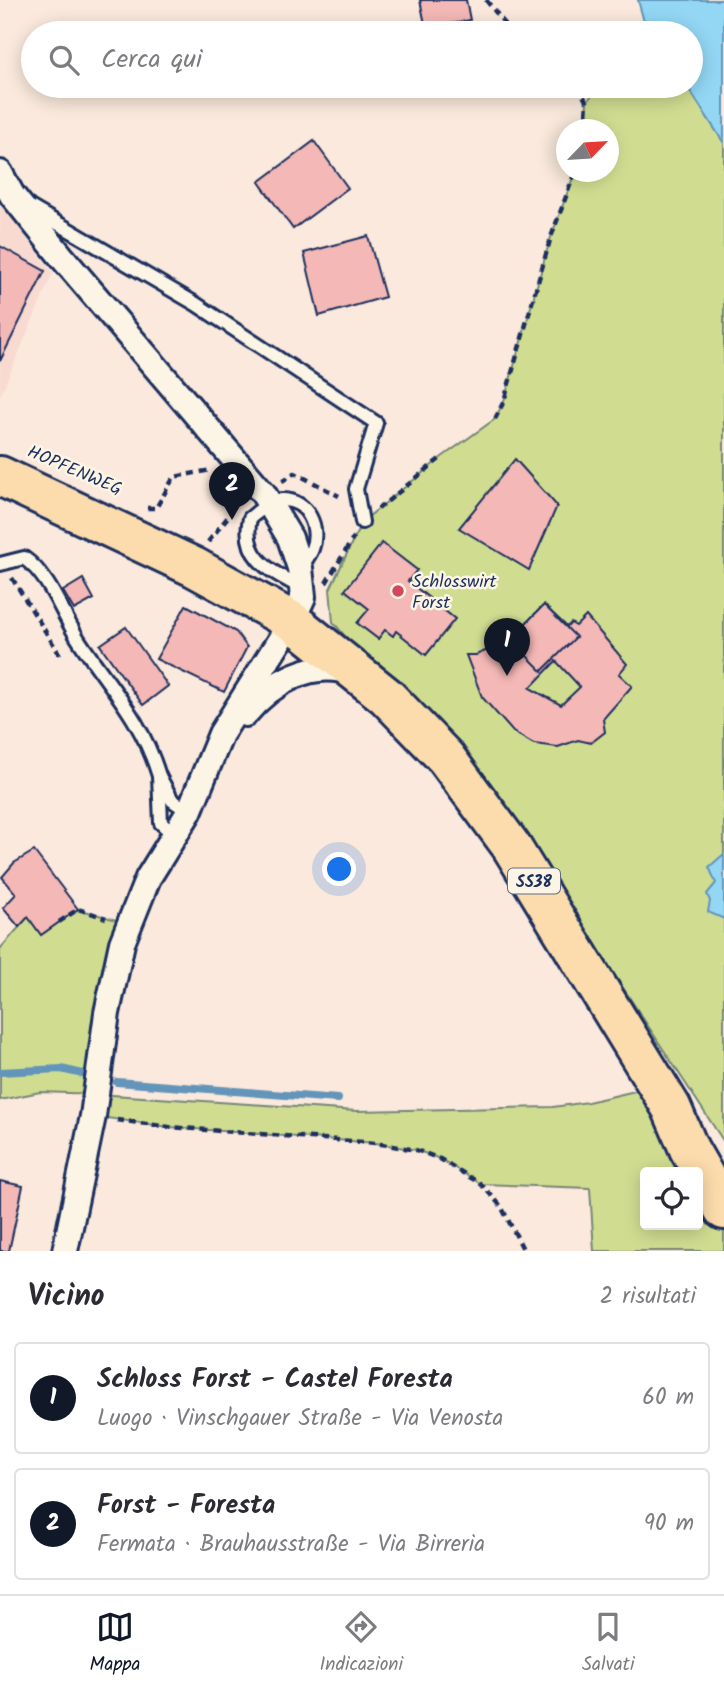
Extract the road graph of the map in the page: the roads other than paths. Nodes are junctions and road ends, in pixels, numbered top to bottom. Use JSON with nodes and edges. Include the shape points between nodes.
{"nodes":[{"id":1,"x":0,"y":173,"type":"edge"},
{"id":2,"x":12,"y":195,"type":"junction"},
{"id":3,"x":0,"y":476,"type":"edge"},
{"id":4,"x":270,"y":504,"type":"junction"},
{"id":5,"x":362,"y":522,"type":"road end"},
{"id":6,"x":0,"y":564,"type":"edge"},
{"id":7,"x":298,"y":592,"type":"junction"},
{"id":8,"x":366,"y":678,"type":"junction"},
{"id":9,"x":221,"y":734,"type":"junction"},
{"id":10,"x":159,"y":776,"type":"junction"},
{"id":11,"x":189,"y":812,"type":"junction"},
{"id":12,"x":175,"y":836,"type":"junction"},
{"id":13,"x":671,"y":1107,"type":"junction"},
{"id":14,"x":724,"y":1175,"type":"edge"},
{"id":15,"x":724,"y":1210,"type":"edge"},
{"id":16,"x":65,"y":1251,"type":"edge"}],
"edges":[{"from":1,"to":2,"type":"street"},
{"from":2,"to":4,"type":"street"},
{"from":2,"to":5,"type":"lane","via":[[196,304],[376,423],[356,489]]},
{"from":3,"to":7,"type":"main road","number":"SS38","via":[[194,567]]},
{"from":4,"to":7,"type":"street","via":[[290,538]]},
{"from":4,"to":7,"type":"lane","via":[[250,518],[247,545],[257,559]]},
{"from":6,"to":10,"type":"lane","via":[[24,558],[40,573],[80,642],[136,720]]},
{"from":7,"to":8,"type":"main road","number":"SS38"},
{"from":7,"to":9,"type":"street"},
{"from":8,"to":9,"type":"street","via":[[333,670],[291,675]]},
{"from":8,"to":13,"type":"main road","number":"SS38","via":[[446,758],[511,846]]},
{"from":9,"to":11,"type":"street"},
{"from":10,"to":11,"type":"lane","via":[[173,800]]},
{"from":10,"to":12,"type":"lane","via":[[160,823]]},
{"from":11,"to":12,"type":"street"},
{"from":12,"to":16,"type":"street","via":[[148,878],[122,943]]},
{"from":13,"to":14,"type":"main road","number":"SS38"},
{"from":13,"to":15,"type":"main road","number":"SS38","via":[[694,1160]]}]}
